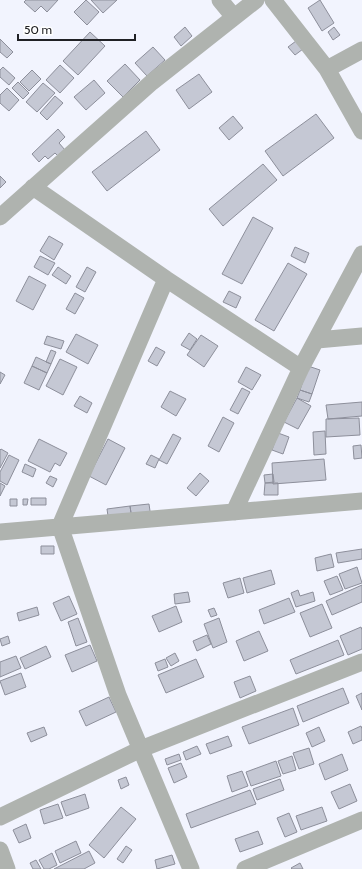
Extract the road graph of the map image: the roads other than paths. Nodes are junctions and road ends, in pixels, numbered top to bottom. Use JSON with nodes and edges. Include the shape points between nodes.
{"nodes":[{"id":1,"x":220,"y":0,"type":"edge"},
{"id":2,"x":256,"y":0,"type":"edge"},
{"id":3,"x":273,"y":0,"type":"edge"},
{"id":4,"x":234,"y":17,"type":"junction"},
{"id":5,"x":362,"y":50,"type":"edge"},
{"id":6,"x":327,"y":69,"type":"junction"},
{"id":7,"x":362,"y":131,"type":"edge"},
{"id":8,"x":34,"y":188,"type":"junction"},
{"id":9,"x":0,"y":217,"type":"edge"},
{"id":10,"x":362,"y":254,"type":"edge"},
{"id":11,"x":166,"y":279,"type":"junction"},
{"id":12,"x":362,"y":336,"type":"edge"},
{"id":13,"x":317,"y":340,"type":"junction"},
{"id":14,"x":301,"y":368,"type":"junction"},
{"id":15,"x":362,"y":501,"type":"edge"},
{"id":16,"x":234,"y":512,"type":"junction"},
{"id":17,"x":60,"y":526,"type":"junction"},
{"id":18,"x":0,"y":532,"type":"edge"},
{"id":19,"x":362,"y":662,"type":"edge"},
{"id":20,"x":141,"y":749,"type":"junction"},
{"id":21,"x":0,"y":817,"type":"edge"},
{"id":22,"x":362,"y":820,"type":"edge"},
{"id":23,"x":0,"y":850,"type":"edge"},
{"id":24,"x":7,"y":869,"type":"edge"},
{"id":25,"x":191,"y":869,"type":"edge"},
{"id":26,"x":245,"y":869,"type":"edge"}],
"edges":[{"from":1,"to":4,"type":"street"},
{"from":2,"to":4,"type":"street"},
{"from":3,"to":6,"type":"street"},
{"from":4,"to":8,"type":"street","via":[[152,82]]},
{"from":5,"to":6,"type":"street"},
{"from":6,"to":7,"type":"street"},
{"from":8,"to":9,"type":"street"},
{"from":8,"to":11,"type":"street"},
{"from":10,"to":13,"type":"street"},
{"from":11,"to":14,"type":"street"},
{"from":11,"to":17,"type":"street"},
{"from":12,"to":13,"type":"street"},
{"from":13,"to":14,"type":"street"},
{"from":14,"to":16,"type":"street"},
{"from":15,"to":16,"type":"street"},
{"from":16,"to":17,"type":"street"},
{"from":17,"to":18,"type":"street"},
{"from":17,"to":20,"type":"street","via":[[118,695]]},
{"from":19,"to":20,"type":"street"},
{"from":20,"to":21,"type":"street"},
{"from":20,"to":25,"type":"street"},
{"from":22,"to":26,"type":"street"},
{"from":23,"to":24,"type":"street"}]}
